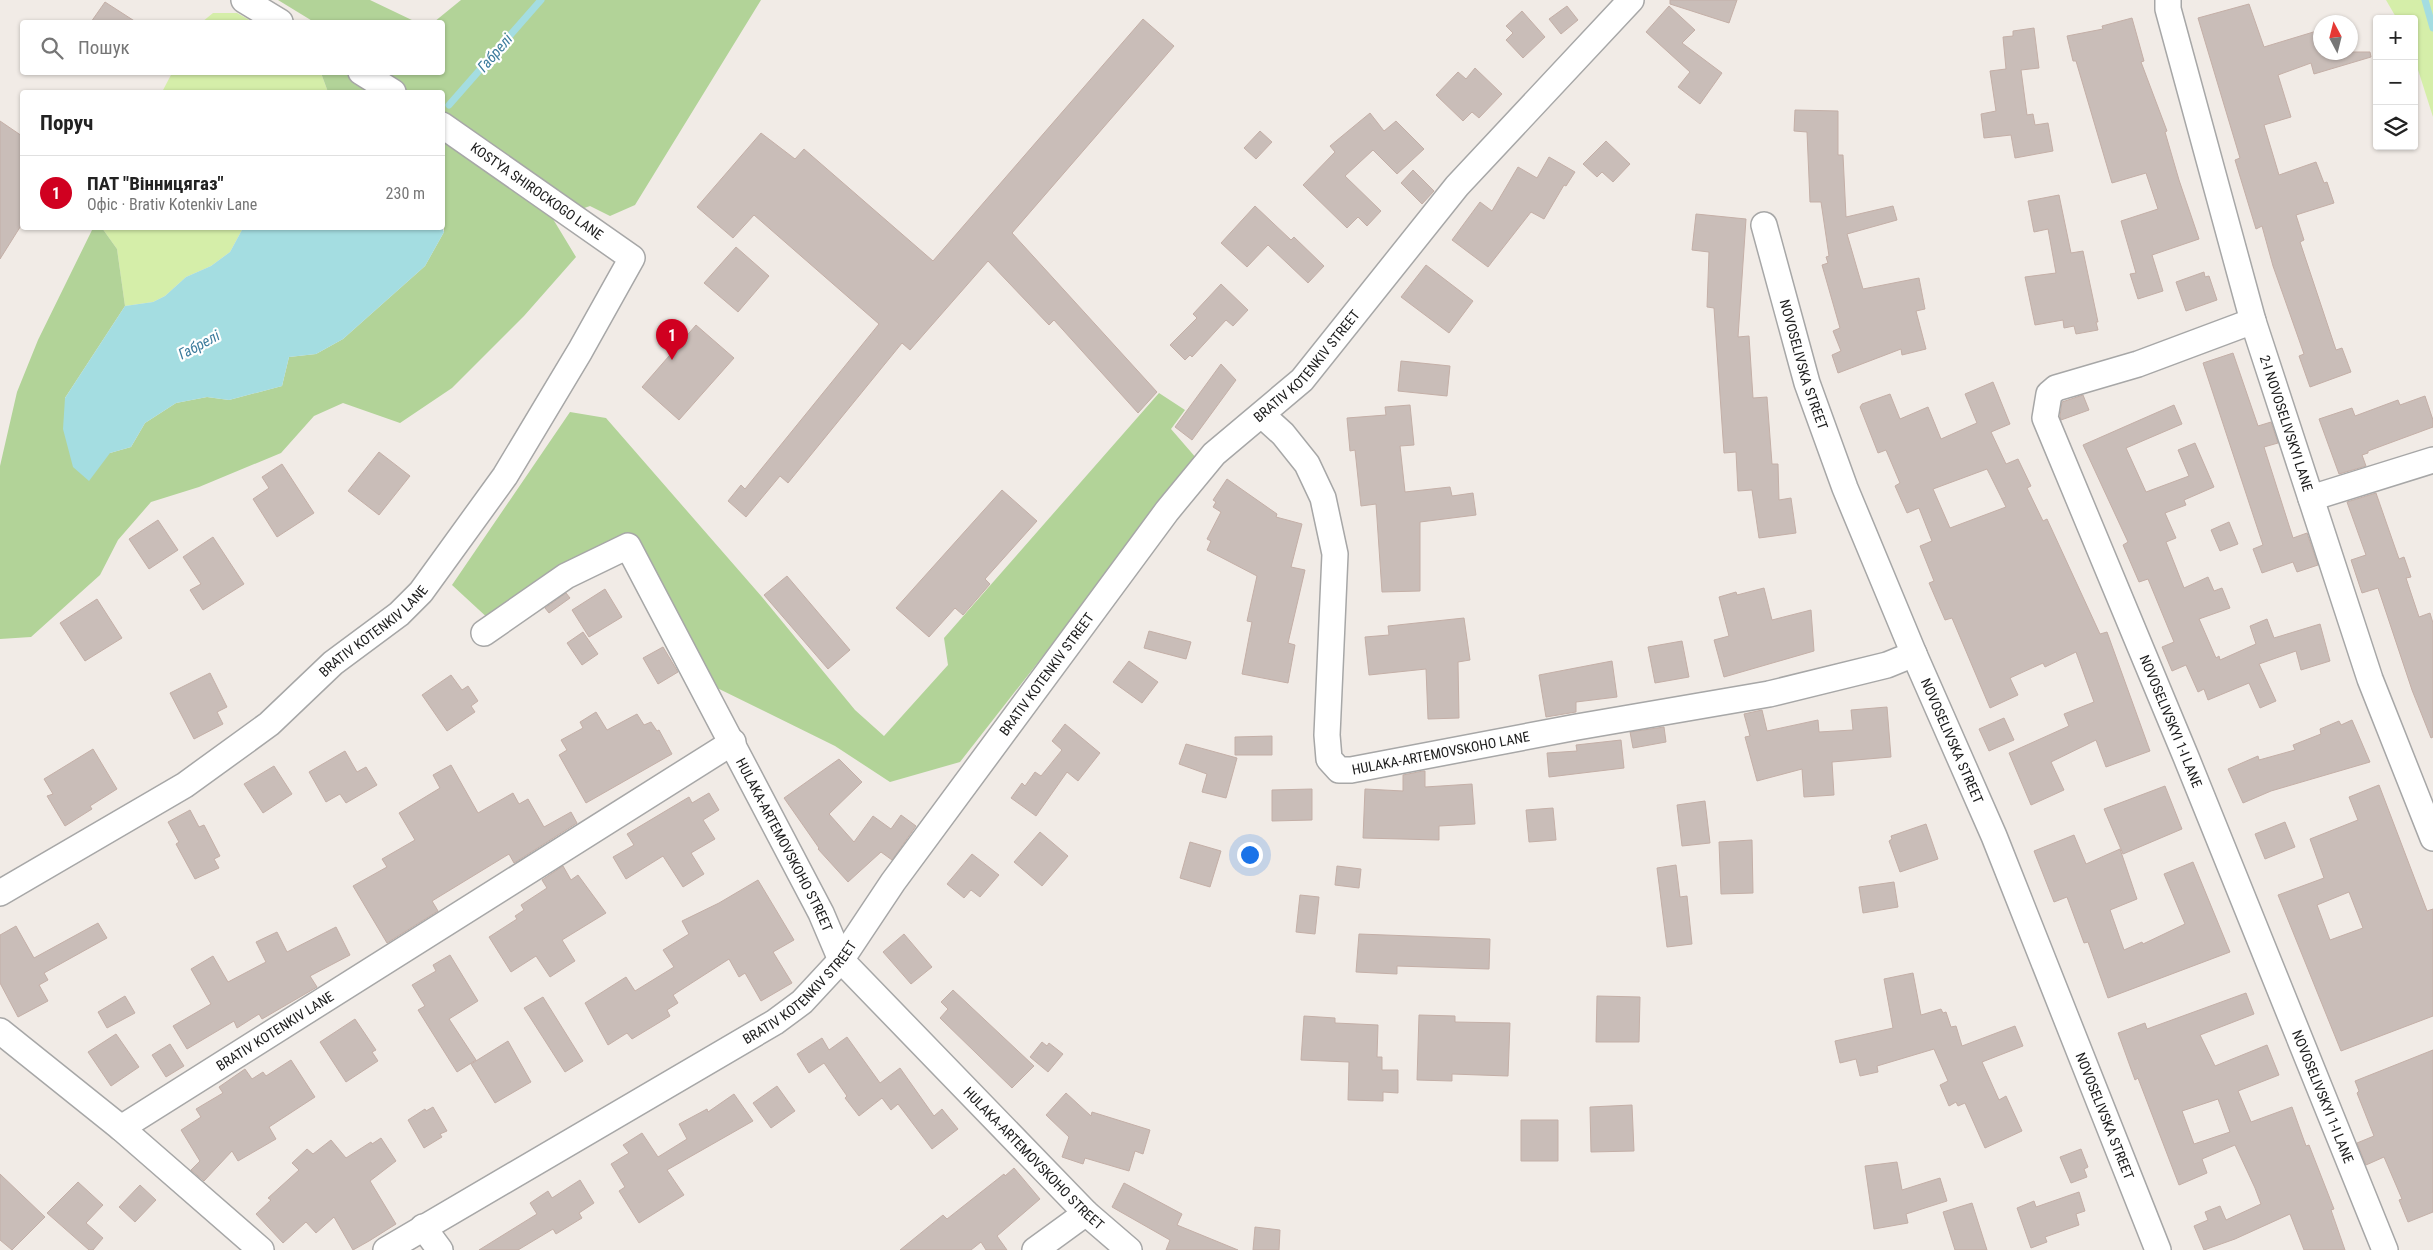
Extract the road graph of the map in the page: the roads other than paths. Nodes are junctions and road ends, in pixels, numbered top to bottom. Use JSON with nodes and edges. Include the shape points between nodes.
{"nodes":[{"id":1,"x":244,"y":0,"type":"edge"},
{"id":2,"x":1630,"y":0,"type":"edge"},
{"id":3,"x":2168,"y":0,"type":"edge"},
{"id":4,"x":277,"y":20,"type":"edge"},
{"id":5,"x":366,"y":75,"type":"edge"},
{"id":6,"x":390,"y":90,"type":"edge"},
{"id":7,"x":445,"y":127,"type":"edge"},
{"id":8,"x":1764,"y":225,"type":"dead end"},
{"id":9,"x":632,"y":258,"type":"joint"},
{"id":10,"x":2253,"y":321,"type":"junction"},
{"id":11,"x":1262,"y":416,"type":"junction"},
{"id":12,"x":2433,"y":460,"type":"edge"},
{"id":13,"x":2311,"y":498,"type":"junction"},
{"id":14,"x":484,"y":633,"type":"dead end"},
{"id":15,"x":1914,"y":654,"type":"junction"},
{"id":16,"x":733,"y":742,"type":"junction"},
{"id":17,"x":2433,"y":838,"type":"edge"},
{"id":18,"x":0,"y":893,"type":"edge"},
{"id":19,"x":841,"y":960,"type":"junction"},
{"id":20,"x":0,"y":1031,"type":"edge"},
{"id":21,"x":121,"y":1128,"type":"junction"},
{"id":22,"x":1086,"y":1213,"type":"junction"},
{"id":23,"x":423,"y":1227,"type":"junction"},
{"id":24,"x":261,"y":1250,"type":"edge"},
{"id":25,"x":386,"y":1250,"type":"edge"},
{"id":26,"x":440,"y":1250,"type":"edge"},
{"id":27,"x":1036,"y":1250,"type":"edge"},
{"id":28,"x":1129,"y":1250,"type":"edge"},
{"id":29,"x":2158,"y":1250,"type":"edge"},
{"id":30,"x":2385,"y":1250,"type":"edge"}],
"edges":[{"from":1,"to":4,"type":"street"},
{"from":2,"to":11,"type":"street","name":"BRATIV KOTENKIV STREET","via":[[1457,186],[1302,380]]},
{"from":3,"to":10,"type":"street","name":"2-I NOVOSELIVSKYI LANE"},
{"from":5,"to":6,"type":"street"},
{"from":7,"to":9,"type":"street","name":"KOSTYA SHIROCKOGO LANE"},
{"from":8,"to":15,"type":"street","name":"NOVOSELIVSKA STREET","via":[[1807,383],[1844,488]]},
{"from":9,"to":18,"type":"street","name":"BRATIV KOTENKIV LANE","via":[[505,476],[421,592],[399,614],[333,663],[269,724],[185,785]]},
{"from":10,"to":13,"type":"street","name":"2-I NOVOSELIVSKYI LANE"},
{"from":10,"to":30,"type":"street","name":"NOVOSELIVSKYI 1-I LANE","via":[[2138,364],[2056,388],[2050,394],[2045,418]]},
{"from":11,"to":15,"type":"street","name":"HULAKA-ARTEMOVSKOHO LANE","via":[[1283,434],[1307,464],[1323,498],[1335,554],[1327,734],[1329,759],[1340,770],[1769,694],[1886,665]]},
{"from":11,"to":19,"type":"street","name":"BRATIV KOTENKIV STREET","via":[[1214,454],[1167,511],[899,874]]},
{"from":12,"to":13,"type":"street"},
{"from":13,"to":17,"type":"street","name":"2-I NOVOSELIVSKYI LANE","via":[[2370,679]]},
{"from":14,"to":16,"type":"street","name":"HULAKA-ARTEMOVSKOHO STREET","via":[[566,576],[628,546]]},
{"from":15,"to":29,"type":"street","name":"NOVOSELIVSKA STREET","via":[[1994,836]]},
{"from":16,"to":19,"type":"street","name":"HULAKA-ARTEMOVSKOHO STREET","via":[[821,912]]},
{"from":16,"to":21,"type":"street","name":"BRATIV KOTENKIV LANE"},
{"from":19,"to":22,"type":"street","name":"HULAKA-ARTEMOVSKOHO STREET"},
{"from":19,"to":23,"type":"street","name":"BRATIV KOTENKIV STREET","via":[[802,1002],[775,1022]]},
{"from":20,"to":21,"type":"street"},
{"from":21,"to":24,"type":"street"},
{"from":22,"to":27,"type":"street"},
{"from":22,"to":28,"type":"street","name":"HULAKA-ARTEMOVSKOHO STREET"},
{"from":23,"to":25,"type":"street","name":"BRATIV KOTENKIV STREET"},
{"from":23,"to":26,"type":"street"}]}
